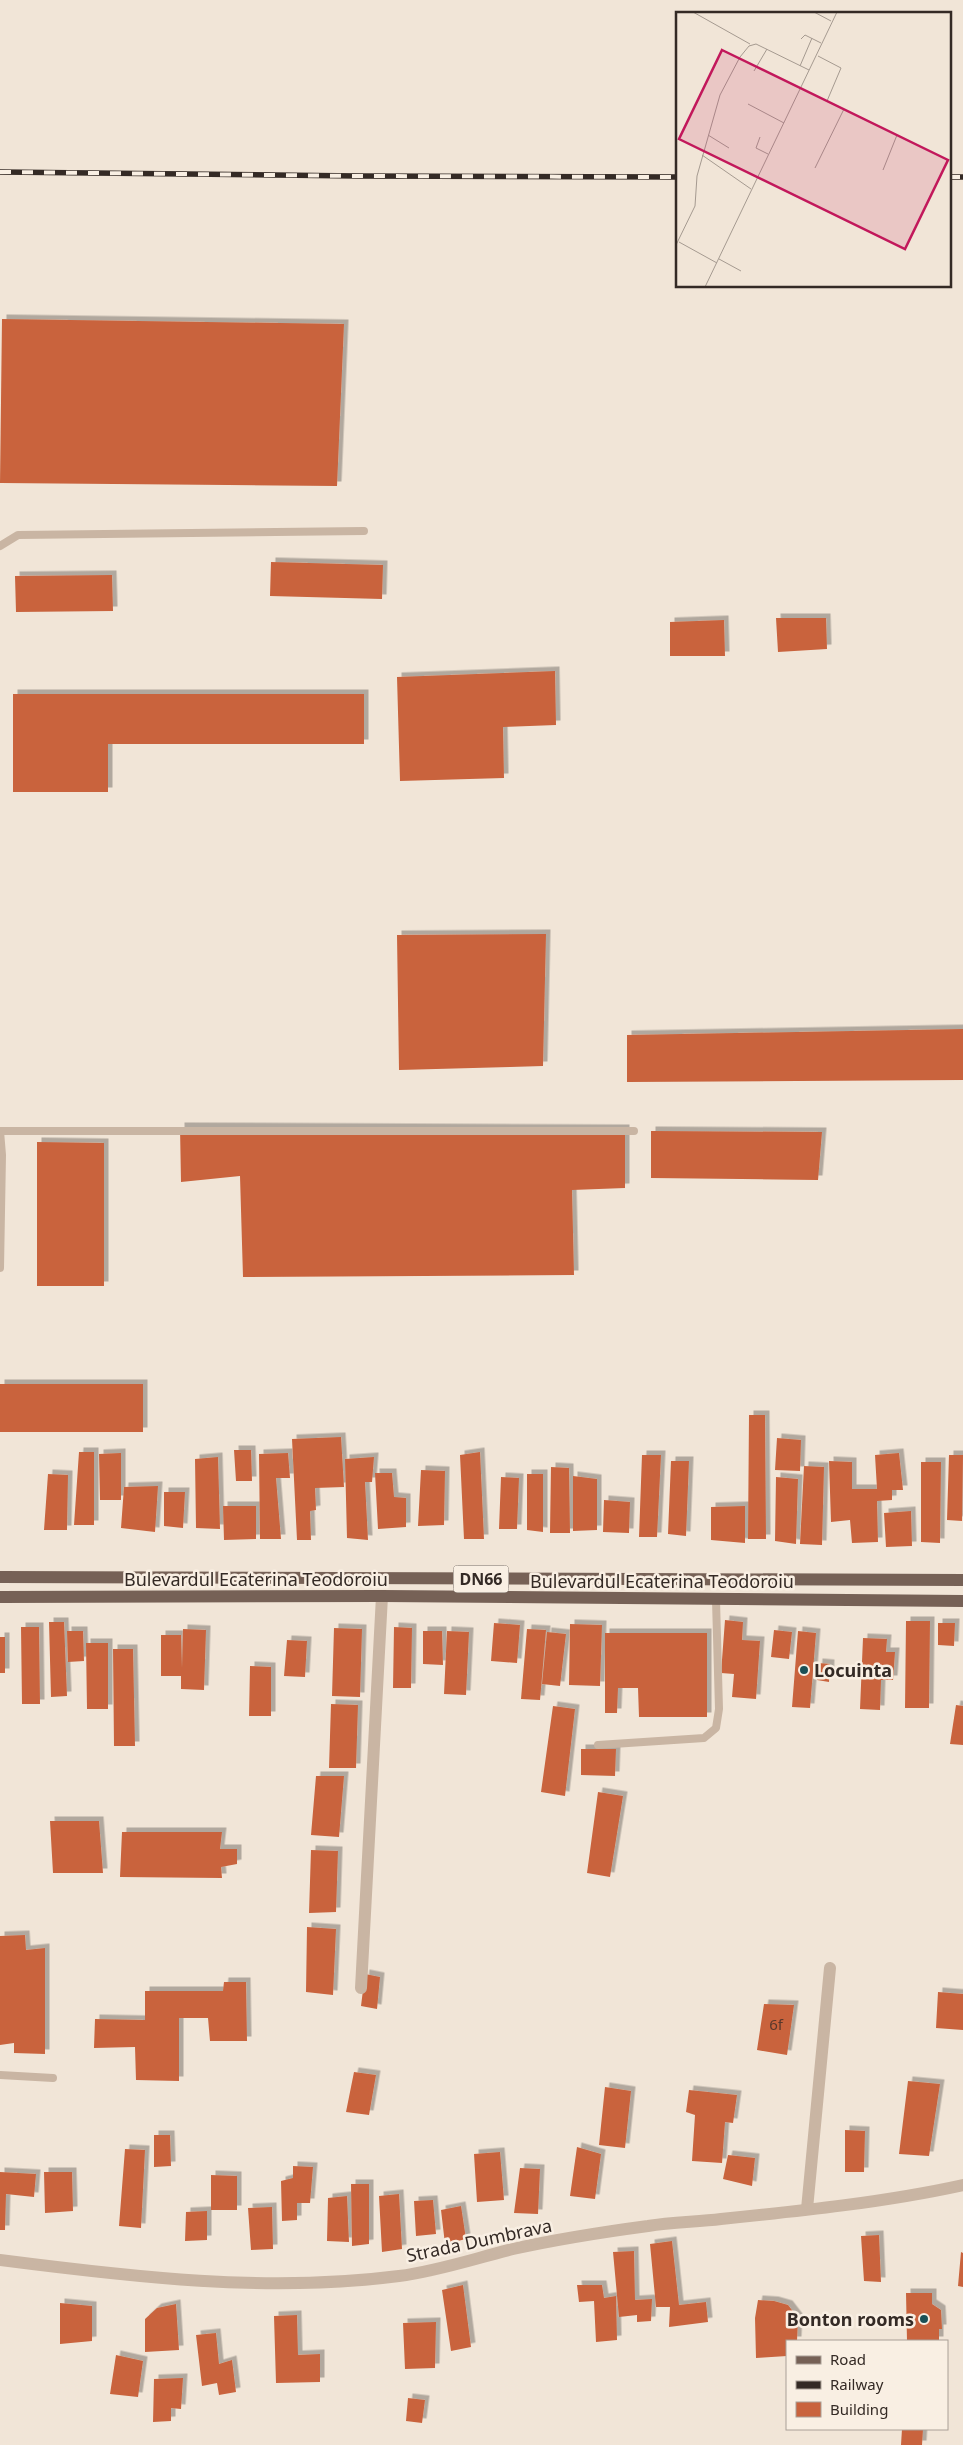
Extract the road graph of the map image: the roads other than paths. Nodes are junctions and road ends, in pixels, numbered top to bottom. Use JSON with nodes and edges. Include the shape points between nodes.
{"nodes":[{"id":1,"x":364,"y":531,"type":"dead end"},
{"id":2,"x":0,"y":546,"type":"edge"},
{"id":3,"x":634,"y":1130,"type":"dead end"},
{"id":4,"x":0,"y":1131,"type":"edge"},
{"id":5,"x":0,"y":1268,"type":"edge"},
{"id":6,"x":0,"y":1577,"type":"edge"},
{"id":7,"x":963,"y":1580,"type":"edge"},
{"id":8,"x":382,"y":1596,"type":"junction"},
{"id":9,"x":0,"y":1597,"type":"edge"},
{"id":10,"x":716,"y":1600,"type":"junction"},
{"id":11,"x":963,"y":1601,"type":"edge"},
{"id":12,"x":598,"y":1745,"type":"dead end"},
{"id":13,"x":830,"y":1968,"type":"dead end"},
{"id":14,"x":361,"y":1988,"type":"dead end"},
{"id":15,"x":0,"y":2075,"type":"edge"},
{"id":16,"x":52,"y":2078,"type":"dead end"},
{"id":17,"x":963,"y":2185,"type":"edge"},
{"id":18,"x":807,"y":2209,"type":"junction"},
{"id":19,"x":0,"y":2260,"type":"edge"}],
"edges":[{"from":1,"to":2,"type":"lane","via":[[18,535]]},
{"from":3,"to":4,"type":"lane"},
{"from":4,"to":5,"type":"lane"},
{"from":6,"to":7,"type":"main road","name":"Bulevardul Ecaterina Teodoroiu","number":"DN66"},
{"from":8,"to":9,"type":"main road","name":"Bulevardul Ecaterina Teodoroiu"},
{"from":8,"to":10,"type":"main road","name":"Bulevardul Ecaterina Teodoroiu"},
{"from":8,"to":14,"type":"street"},
{"from":10,"to":11,"type":"main road","name":"Bulevardul Ecaterina Teodoroiu"},
{"from":10,"to":12,"type":"lane","via":[[720,1709],[716,1728],[704,1738]]},
{"from":13,"to":18,"type":"street"},
{"from":15,"to":16,"type":"lane"},
{"from":17,"to":18,"type":"street","name":"Strada Dumbrava"},
{"from":18,"to":19,"type":"street","name":"Strada Dumbrava","via":[[580,2236],[423,2272],[348,2280],[275,2283],[194,2281]]}]}
